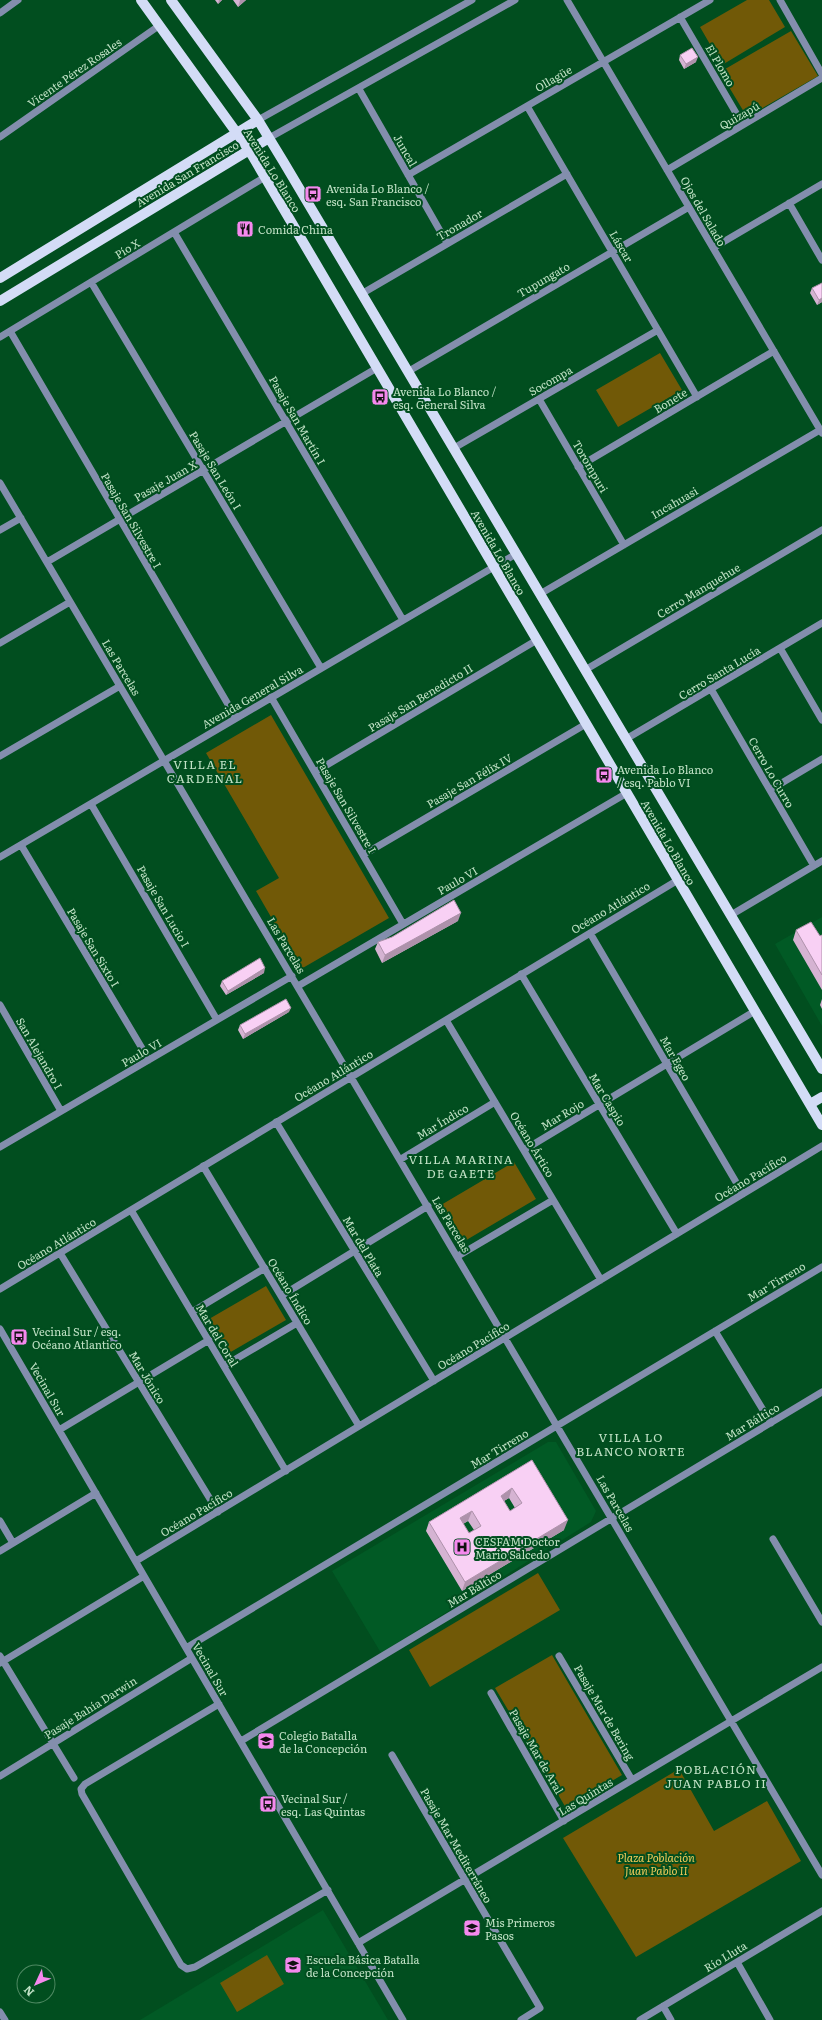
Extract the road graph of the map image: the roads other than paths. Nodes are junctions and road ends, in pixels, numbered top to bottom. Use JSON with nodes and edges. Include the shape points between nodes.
{"nodes":[{"id":1,"x":141,"y":0,"type":"edge"},
{"id":2,"x":472,"y":0,"type":"edge"},
{"id":3,"x":516,"y":0,"type":"edge"},
{"id":4,"x":567,"y":0,"type":"edge"},
{"id":5,"x":710,"y":0,"type":"edge"},
{"id":6,"x":780,"y":0,"type":"edge"},
{"id":7,"x":14,"y":1,"type":"edge"},
{"id":8,"x":174,"y":1,"type":"edge"},
{"id":9,"x":0,"y":13,"type":"edge"},
{"id":10,"x":680,"y":17,"type":"junction"},
{"id":11,"x":160,"y":25,"type":"junction"},
{"id":12,"x":603,"y":62,"type":"junction"},
{"id":13,"x":822,"y":74,"type":"edge"},
{"id":14,"x":822,"y":78,"type":"edge"},
{"id":15,"x":359,"y":89,"type":"junction"},
{"id":16,"x":527,"y":106,"type":"junction"},
{"id":17,"x":258,"y":120,"type":"junction"},
{"id":18,"x":744,"y":125,"type":"junction"},
{"id":19,"x":237,"y":133,"type":"junction"},
{"id":20,"x":0,"y":137,"type":"edge"},
{"id":21,"x":269,"y":138,"type":"junction"},
{"id":22,"x":249,"y":150,"type":"junction"},
{"id":23,"x":667,"y":170,"type":"junction"},
{"id":24,"x":567,"y":174,"type":"junction"},
{"id":25,"x":408,"y":175,"type":"junction"},
{"id":26,"x":264,"y":177,"type":"junction"},
{"id":27,"x":822,"y":184,"type":"edge"},
{"id":28,"x":788,"y":203,"type":"junction"},
{"id":29,"x":689,"y":207,"type":"junction"},
{"id":30,"x":174,"y":232,"type":"junction"},
{"id":31,"x":447,"y":243,"type":"junction"},
{"id":32,"x":713,"y":248,"type":"junction"},
{"id":33,"x":612,"y":252,"type":"junction"},
{"id":34,"x":822,"y":260,"type":"edge"},
{"id":35,"x":0,"y":278,"type":"edge"},
{"id":36,"x":91,"y":282,"type":"junction"},
{"id":37,"x":363,"y":292,"type":"junction"},
{"id":38,"x":0,"y":300,"type":"edge"},
{"id":39,"x":658,"y":330,"type":"junction"},
{"id":40,"x":10,"y":332,"type":"junction"},
{"id":41,"x":0,"y":337,"type":"edge"},
{"id":42,"x":774,"y":351,"type":"junction"},
{"id":43,"x":377,"y":368,"type":"junction"},
{"id":44,"x":409,"y":371,"type":"junction"},
{"id":45,"x":697,"y":396,"type":"junction"},
{"id":46,"x":538,"y":399,"type":"junction"},
{"id":47,"x":286,"y":422,"type":"junction"},
{"id":48,"x":821,"y":432,"type":"edge"},
{"id":49,"x":454,"y":448,"type":"junction"},
{"id":50,"x":578,"y":467,"type":"junction"},
{"id":51,"x":203,"y":470,"type":"junction"},
{"id":52,"x":0,"y":483,"type":"edge"},
{"id":53,"x":21,"y":518,"type":"junction"},
{"id":54,"x":119,"y":520,"type":"junction"},
{"id":55,"x":0,"y":530,"type":"edge"},
{"id":56,"x":822,"y":530,"type":"edge"},
{"id":57,"x":624,"y":545,"type":"junction"},
{"id":58,"x":516,"y":554,"type":"junction"},
{"id":59,"x":47,"y":562,"type":"junction"},
{"id":60,"x":494,"y":567,"type":"junction"},
{"id":61,"x":540,"y":594,"type":"junction"},
{"id":62,"x":70,"y":602,"type":"junction"},
{"id":63,"x":403,"y":620,"type":"junction"},
{"id":64,"x":822,"y":623,"type":"edge"},
{"id":65,"x":537,"y":640,"type":"junction"},
{"id":66,"x":0,"y":643,"type":"edge"},
{"id":67,"x":780,"y":648,"type":"junction"},
{"id":68,"x":321,"y":668,"type":"junction"},
{"id":69,"x":585,"y":670,"type":"junction"},
{"id":70,"x":120,"y":686,"type":"junction"},
{"id":71,"x":711,"y":689,"type":"junction"},
{"id":72,"x":271,"y":698,"type":"junction"},
{"id":73,"x":236,"y":718,"type":"junction"},
{"id":74,"x":822,"y":720,"type":"edge"},
{"id":75,"x":586,"y":724,"type":"junction"},
{"id":76,"x":626,"y":739,"type":"junction"},
{"id":77,"x":0,"y":756,"type":"edge"},
{"id":78,"x":822,"y":759,"type":"edge"},
{"id":79,"x":164,"y":760,"type":"junction"},
{"id":80,"x":315,"y":772,"type":"junction"},
{"id":81,"x":770,"y":790,"type":"junction"},
{"id":82,"x":627,"y":792,"type":"junction"},
{"id":83,"x":91,"y":804,"type":"junction"},
{"id":84,"x":21,"y":845,"type":"junction"},
{"id":85,"x":363,"y":855,"type":"junction"},
{"id":86,"x":0,"y":857,"type":"edge"},
{"id":87,"x":822,"y":861,"type":"edge"},
{"id":88,"x":814,"y":866,"type":"junction"},
{"id":89,"x":678,"y":880,"type":"junction"},
{"id":90,"x":731,"y":915,"type":"junction"},
{"id":91,"x":403,"y":924,"type":"junction"},
{"id":92,"x":590,"y":933,"type":"junction"},
{"id":93,"x":521,"y":974,"type":"junction"},
{"id":94,"x":292,"y":976,"type":"junction"},
{"id":95,"x":298,"y":986,"type":"junction"},
{"id":96,"x":0,"y":1005,"type":"edge"},
{"id":97,"x":755,"y":1011,"type":"junction"},
{"id":98,"x":218,"y":1020,"type":"junction"},
{"id":99,"x":446,"y":1020,"type":"junction"},
{"id":100,"x":149,"y":1060,"type":"junction"},
{"id":101,"x":667,"y":1064,"type":"junction"},
{"id":102,"x":822,"y":1069,"type":"edge"},
{"id":103,"x":352,"y":1076,"type":"junction"},
{"id":104,"x":822,"y":1097,"type":"edge"},
{"id":105,"x":495,"y":1102,"type":"junction"},
{"id":106,"x":810,"y":1104,"type":"junction"},
{"id":107,"x":599,"y":1105,"type":"junction"},
{"id":108,"x":62,"y":1112,"type":"junction"},
{"id":109,"x":276,"y":1122,"type":"junction"},
{"id":110,"x":822,"y":1125,"type":"edge"},
{"id":111,"x":822,"y":1146,"type":"edge"},
{"id":112,"x":0,"y":1147,"type":"edge"},
{"id":113,"x":524,"y":1150,"type":"junction"},
{"id":114,"x":400,"y":1159,"type":"junction"},
{"id":115,"x":203,"y":1166,"type":"junction"},
{"id":116,"x":743,"y":1194,"type":"junction"},
{"id":117,"x":553,"y":1200,"type":"junction"},
{"id":118,"x":428,"y":1206,"type":"junction"},
{"id":119,"x":131,"y":1210,"type":"junction"},
{"id":120,"x":677,"y":1234,"type":"junction"},
{"id":121,"x":354,"y":1251,"type":"junction"},
{"id":122,"x":60,"y":1253,"type":"junction"},
{"id":123,"x":458,"y":1256,"type":"junction"},
{"id":124,"x":822,"y":1267,"type":"edge"},
{"id":125,"x":265,"y":1268,"type":"junction"},
{"id":126,"x":601,"y":1280,"type":"junction"},
{"id":127,"x":0,"y":1289,"type":"edge"},
{"id":128,"x":281,"y":1296,"type":"junction"},
{"id":129,"x":192,"y":1312,"type":"junction"},
{"id":130,"x":298,"y":1323,"type":"junction"},
{"id":131,"x":0,"y":1329,"type":"edge"},
{"id":132,"x":715,"y":1332,"type":"junction"},
{"id":133,"x":506,"y":1338,"type":"junction"},
{"id":134,"x":209,"y":1340,"type":"junction"},
{"id":135,"x":224,"y":1366,"type":"junction"},
{"id":136,"x":434,"y":1381,"type":"junction"},
{"id":137,"x":138,"y":1382,"type":"junction"},
{"id":138,"x":822,"y":1392,"type":"edge"},
{"id":139,"x":771,"y":1423,"type":"junction"},
{"id":140,"x":359,"y":1426,"type":"junction"},
{"id":141,"x":558,"y":1426,"type":"junction"},
{"id":142,"x":59,"y":1430,"type":"junction"},
{"id":143,"x":286,"y":1471,"type":"junction"},
{"id":144,"x":96,"y":1493,"type":"junction"},
{"id":145,"x":218,"y":1512,"type":"junction"},
{"id":146,"x":612,"y":1518,"type":"junction"},
{"id":147,"x":0,"y":1521,"type":"edge"},
{"id":148,"x":773,"y":1539,"type":"dead end"},
{"id":149,"x":13,"y":1543,"type":"junction"},
{"id":150,"x":0,"y":1551,"type":"edge"},
{"id":151,"x":136,"y":1561,"type":"junction"},
{"id":152,"x":144,"y":1576,"type":"junction"},
{"id":153,"x":822,"y":1622,"type":"edge"},
{"id":154,"x":186,"y":1648,"type":"junction"},
{"id":155,"x":559,"y":1656,"type":"dead end"},
{"id":156,"x":192,"y":1658,"type":"junction"},
{"id":157,"x":1,"y":1660,"type":"edge"},
{"id":158,"x":822,"y":1667,"type":"edge"},
{"id":159,"x":491,"y":1693,"type":"dead end"},
{"id":160,"x":219,"y":1704,"type":"junction"},
{"id":161,"x":732,"y":1721,"type":"junction"},
{"id":162,"x":241,"y":1741,"type":"junction"},
{"id":163,"x":53,"y":1743,"type":"junction"},
{"id":164,"x":392,"y":1755,"type":"dead end"},
{"id":165,"x":0,"y":1776,"type":"edge"},
{"id":166,"x":74,"y":1778,"type":"dead end"},
{"id":167,"x":632,"y":1780,"type":"junction"},
{"id":168,"x":564,"y":1821,"type":"junction"},
{"id":169,"x":822,"y":1875,"type":"edge"},
{"id":170,"x":464,"y":1880,"type":"junction"},
{"id":171,"x":328,"y":1890,"type":"junction"},
{"id":172,"x":822,"y":1911,"type":"edge"},
{"id":173,"x":358,"y":1943,"type":"junction"},
{"id":174,"x":736,"y":1962,"type":"junction"},
{"id":175,"x":663,"y":2006,"type":"junction"},
{"id":176,"x":0,"y":2012,"type":"edge"},
{"id":177,"x":5,"y":2020,"type":"edge"},
{"id":178,"x":403,"y":2020,"type":"edge"},
{"id":179,"x":521,"y":2020,"type":"edge"},
{"id":180,"x":640,"y":2020,"type":"edge"},
{"id":181,"x":671,"y":2020,"type":"edge"},
{"id":182,"x":770,"y":2020,"type":"edge"}],
"edges":[{"from":1,"to":11,"type":"main road","name":"Avenida Lo Blanco"},
{"from":2,"to":17,"type":"street","name":"Avenida San Francisco"},
{"from":3,"to":15,"type":"street","name":"Avenida San Francisco"},
{"from":4,"to":12,"type":"street","name":"Ojos del Salado"},
{"from":5,"to":10,"type":"street","name":"Ollagüe"},
{"from":6,"to":13,"type":"street"},
{"from":7,"to":9,"type":"street"},
{"from":8,"to":17,"type":"main road","name":"Avenida Lo Blanco"},
{"from":10,"to":12,"type":"street","name":"Ollagüe"},
{"from":10,"to":18,"type":"street","name":"El Plomo"},
{"from":11,"to":19,"type":"main road","name":"Avenida Lo Blanco"},
{"from":11,"to":20,"type":"street","name":"Vicente Pérez Rosales"},
{"from":12,"to":16,"type":"street","name":"Ollagüe"},
{"from":12,"to":23,"type":"street","name":"Ojos del Salado"},
{"from":14,"to":18,"type":"street","name":"Quizapú"},
{"from":15,"to":21,"type":"street","name":"Avenida San Francisco"},
{"from":15,"to":25,"type":"street","name":"Juncal"},
{"from":16,"to":24,"type":"street","name":"Láscar"},
{"from":16,"to":25,"type":"street","name":"Ollagüe"},
{"from":17,"to":19,"type":"main road","name":"Avenida San Francisco"},
{"from":17,"to":21,"type":"main road","name":"Avenida Lo Blanco"},
{"from":18,"to":23,"type":"street","name":"Quizapú"},
{"from":19,"to":22,"type":"main road","name":"Avenida Lo Blanco"},
{"from":19,"to":35,"type":"main road","name":"Avenida San Francisco"},
{"from":21,"to":22,"type":"main road","name":"Avenida San Francisco"},
{"from":21,"to":37,"type":"main road","name":"Avenida Lo Blanco"},
{"from":22,"to":26,"type":"main road","name":"Avenida Lo Blanco"},
{"from":22,"to":38,"type":"main road","name":"Avenida San Francisco"},
{"from":23,"to":29,"type":"street","name":"Ojos del Salado"},
{"from":24,"to":31,"type":"street","name":"Tronador"},
{"from":24,"to":33,"type":"street","name":"Láscar"},
{"from":25,"to":31,"type":"street","name":"Juncal"},
{"from":26,"to":30,"type":"street","name":"Pío X"},
{"from":26,"to":43,"type":"main road","name":"Avenida Lo Blanco"},
{"from":27,"to":28,"type":"street"},
{"from":28,"to":32,"type":"street"},
{"from":28,"to":34,"type":"street"},
{"from":29,"to":32,"type":"street","name":"Ojos del Salado"},
{"from":29,"to":33,"type":"street","name":"Tupungato"},
{"from":30,"to":36,"type":"street","name":"Pío X"},
{"from":30,"to":47,"type":"street","name":"Pasaje San Martín I"},
{"from":31,"to":37,"type":"street","name":"Tronador"},
{"from":32,"to":42,"type":"street","name":"Ojos del Salado"},
{"from":33,"to":39,"type":"street","name":"Láscar"},
{"from":33,"to":44,"type":"street","name":"Tupungato"},
{"from":36,"to":40,"type":"street","name":"Pío X"},
{"from":36,"to":51,"type":"street","name":"Pasaje San León I"},
{"from":37,"to":44,"type":"main road","name":"Avenida Lo Blanco"},
{"from":39,"to":45,"type":"street","name":"Láscar"},
{"from":39,"to":46,"type":"street","name":"Socompa"},
{"from":40,"to":41,"type":"street","name":"Pío X"},
{"from":40,"to":54,"type":"street","name":"Pasaje San Silvestre I"},
{"from":42,"to":45,"type":"street","name":"Bonete"},
{"from":42,"to":48,"type":"street","name":"Ojos del Salado"},
{"from":43,"to":47,"type":"street","name":"Pasaje Juan X"},
{"from":43,"to":60,"type":"main road","name":"Avenida Lo Blanco"},
{"from":44,"to":49,"type":"main road","name":"Avenida Lo Blanco"},
{"from":45,"to":50,"type":"street","name":"Bonete"},
{"from":46,"to":49,"type":"street","name":"Socompa"},
{"from":46,"to":50,"type":"street","name":"Torompuri"},
{"from":47,"to":51,"type":"street","name":"Pasaje Juan X"},
{"from":47,"to":63,"type":"street","name":"Pasaje San Martín I"},
{"from":48,"to":57,"type":"street","name":"Incahuasi"},
{"from":49,"to":58,"type":"main road","name":"Avenida Lo Blanco"},
{"from":50,"to":57,"type":"street","name":"Torompuri"},
{"from":51,"to":54,"type":"street","name":"Pasaje Juan X"},
{"from":51,"to":68,"type":"street","name":"Pasaje San León I"},
{"from":52,"to":53,"type":"street","name":"Las Parcelas"},
{"from":53,"to":55,"type":"street"},
{"from":53,"to":59,"type":"street","name":"Las Parcelas"},
{"from":54,"to":59,"type":"street","name":"Pasaje Juan X"},
{"from":54,"to":73,"type":"street","name":"Pasaje San Silvestre I"},
{"from":56,"to":69,"type":"street","name":"Cerro Manquehue"},
{"from":57,"to":61,"type":"street","name":"Incahuasi"},
{"from":58,"to":60,"type":"street","name":"Avenida General Silva"},
{"from":58,"to":61,"type":"main road","name":"Avenida Lo Blanco"},
{"from":59,"to":62,"type":"street","name":"Las Parcelas"},
{"from":60,"to":63,"type":"street","name":"Avenida General Silva"},
{"from":60,"to":65,"type":"main road","name":"Avenida Lo Blanco"},
{"from":61,"to":69,"type":"main road","name":"Avenida Lo Blanco"},
{"from":62,"to":66,"type":"street"},
{"from":62,"to":70,"type":"street","name":"Las Parcelas"},
{"from":63,"to":68,"type":"street","name":"Avenida General Silva"},
{"from":64,"to":67,"type":"street","name":"Cerro Santa Lucía"},
{"from":65,"to":75,"type":"main road","name":"Avenida Lo Blanco"},
{"from":65,"to":80,"type":"street","name":"Pasaje San Benedicto II"},
{"from":67,"to":71,"type":"street","name":"Cerro Santa Lucía"},
{"from":67,"to":74,"type":"street"},
{"from":68,"to":72,"type":"street","name":"Avenida General Silva"},
{"from":69,"to":76,"type":"main road","name":"Avenida Lo Blanco"},
{"from":70,"to":77,"type":"street"},
{"from":70,"to":79,"type":"street","name":"Las Parcelas"},
{"from":71,"to":76,"type":"street","name":"Cerro Santa Lucía"},
{"from":71,"to":81,"type":"street","name":"Cerro Lo Curro"},
{"from":72,"to":73,"type":"street","name":"Avenida General Silva"},
{"from":72,"to":80,"type":"street","name":"Pasaje San Silvestre I"},
{"from":73,"to":79,"type":"street","name":"Avenida General Silva"},
{"from":75,"to":82,"type":"main road","name":"Avenida Lo Blanco"},
{"from":75,"to":85,"type":"street","name":"Pasaje San Félix IV"},
{"from":76,"to":90,"type":"main road","name":"Avenida Lo Blanco"},
{"from":78,"to":81,"type":"street"},
{"from":79,"to":83,"type":"street","name":"Avenida General Silva"},
{"from":79,"to":94,"type":"street","name":"Las Parcelas"},
{"from":80,"to":85,"type":"street","name":"Pasaje San Silvestre I"},
{"from":81,"to":88,"type":"street","name":"Cerro Lo Curro"},
{"from":82,"to":89,"type":"main road","name":"Avenida Lo Blanco"},
{"from":82,"to":91,"type":"street","name":"Paulo VI"},
{"from":83,"to":84,"type":"street","name":"Avenida General Silva"},
{"from":83,"to":98,"type":"street","name":"Pasaje San Lucio I"},
{"from":84,"to":86,"type":"street","name":"Avenida General Silva"},
{"from":84,"to":100,"type":"street","name":"Pasaje San Sixto I"},
{"from":85,"to":91,"type":"street","name":"Pasaje San Silvestre I"},
{"from":87,"to":88,"type":"street"},
{"from":88,"to":90,"type":"street"},
{"from":89,"to":92,"type":"street","name":"Océano Atlántico"},
{"from":89,"to":97,"type":"main road","name":"Avenida Lo Blanco"},
{"from":90,"to":102,"type":"main road","name":"Avenida Lo Blanco"},
{"from":91,"to":95,"type":"street","name":"Paulo VI"},
{"from":92,"to":93,"type":"street","name":"Océano Atlántico"},
{"from":92,"to":101,"type":"street","name":"Mar Egeo"},
{"from":93,"to":99,"type":"street","name":"Océano Atlántico"},
{"from":93,"to":107,"type":"street","name":"Mar Caspio"},
{"from":94,"to":95,"type":"street","name":"Las Parcelas"},
{"from":94,"to":98,"type":"street","name":"Paulo VI"},
{"from":95,"to":103,"type":"street","name":"Las Parcelas"},
{"from":96,"to":108,"type":"street","name":"San Alejandro I"},
{"from":97,"to":101,"type":"street","name":"Mar Rojo"},
{"from":97,"to":106,"type":"main road","name":"Avenida Lo Blanco"},
{"from":98,"to":100,"type":"street","name":"Paulo VI"},
{"from":99,"to":103,"type":"street","name":"Océano Atlántico"},
{"from":99,"to":105,"type":"street","name":"Océano Ártico"},
{"from":100,"to":108,"type":"street","name":"Paulo VI"},
{"from":101,"to":107,"type":"street","name":"Mar Rojo"},
{"from":101,"to":116,"type":"street","name":"Mar Egeo"},
{"from":103,"to":109,"type":"street","name":"Océano Atlántico"},
{"from":103,"to":114,"type":"street","name":"Las Parcelas"},
{"from":104,"to":106,"type":"main road"},
{"from":105,"to":113,"type":"street","name":"Océano Ártico"},
{"from":105,"to":114,"type":"street","name":"Mar Índico"},
{"from":106,"to":110,"type":"main road","name":"Avenida Lo Blanco"},
{"from":107,"to":113,"type":"street","name":"Mar Rojo"},
{"from":107,"to":120,"type":"street","name":"Mar Caspio"},
{"from":108,"to":112,"type":"street","name":"Paulo VI"},
{"from":109,"to":115,"type":"street","name":"Océano Atlántico"},
{"from":109,"to":121,"type":"street","name":"Mar del Plata"},
{"from":111,"to":116,"type":"street","name":"Océano Pacífico"},
{"from":113,"to":117,"type":"street","name":"Océano Ártico"},
{"from":114,"to":118,"type":"street","name":"Las Parcelas"},
{"from":115,"to":119,"type":"street","name":"Océano Atlántico"},
{"from":115,"to":125,"type":"street","name":"Océano Índico"},
{"from":116,"to":120,"type":"street","name":"Océano Pacífico"},
{"from":117,"to":123,"type":"street"},
{"from":117,"to":126,"type":"street","name":"Océano Ártico"},
{"from":118,"to":121,"type":"street"},
{"from":118,"to":123,"type":"street","name":"Las Parcelas"},
{"from":119,"to":122,"type":"street","name":"Océano Atlántico"},
{"from":119,"to":129,"type":"street","name":"Mar del Coral"},
{"from":120,"to":126,"type":"street","name":"Océano Pacífico"},
{"from":121,"to":128,"type":"street"},
{"from":121,"to":136,"type":"street","name":"Mar del Plata"},
{"from":122,"to":127,"type":"street","name":"Océano Atlántico"},
{"from":122,"to":137,"type":"street","name":"Mar Jónico"},
{"from":123,"to":133,"type":"street","name":"Las Parcelas"},
{"from":124,"to":132,"type":"street","name":"Mar Tirreno"},
{"from":125,"to":128,"type":"street","name":"Océano Índico"},
{"from":125,"to":129,"type":"street"},
{"from":126,"to":133,"type":"street","name":"Océano Pacífico"},
{"from":128,"to":130,"type":"street","name":"Océano Índico"},
{"from":129,"to":134,"type":"street","name":"Mar del Coral"},
{"from":130,"to":135,"type":"street"},
{"from":130,"to":140,"type":"street","name":"Océano Índico"},
{"from":131,"to":142,"type":"street","name":"Vecinal Sur"},
{"from":132,"to":139,"type":"street"},
{"from":132,"to":141,"type":"street","name":"Mar Tirreno"},
{"from":133,"to":136,"type":"street","name":"Océano Pacífico"},
{"from":133,"to":141,"type":"street","name":"Las Parcelas"},
{"from":134,"to":135,"type":"street","name":"Mar del Coral"},
{"from":134,"to":137,"type":"street"},
{"from":135,"to":143,"type":"street","name":"Mar del Coral"},
{"from":136,"to":140,"type":"street","name":"Océano Pacífico"},
{"from":137,"to":142,"type":"street"},
{"from":137,"to":145,"type":"street","name":"Mar Jónico"},
{"from":138,"to":139,"type":"street","name":"Mar Báltico"},
{"from":139,"to":146,"type":"street","name":"Mar Báltico"},
{"from":140,"to":143,"type":"street","name":"Océano Pacífico"},
{"from":141,"to":146,"type":"street","name":"Las Parcelas"},
{"from":141,"to":154,"type":"street","name":"Mar Tirreno"},
{"from":142,"to":144,"type":"street","name":"Vecinal Sur"},
{"from":143,"to":145,"type":"street","name":"Océano Pacífico"},
{"from":144,"to":149,"type":"street"},
{"from":144,"to":151,"type":"street","name":"Vecinal Sur"},
{"from":145,"to":151,"type":"street","name":"Océano Pacífico"},
{"from":146,"to":161,"type":"street","name":"Las Parcelas"},
{"from":146,"to":162,"type":"street","name":"Mar Báltico"},
{"from":147,"to":149,"type":"street"},
{"from":148,"to":153,"type":"street"},
{"from":149,"to":150,"type":"street"},
{"from":151,"to":152,"type":"street","name":"Vecinal Sur"},
{"from":152,"to":154,"type":"street","name":"Vecinal Sur"},
{"from":152,"to":157,"type":"street"},
{"from":154,"to":156,"type":"street","name":"Vecinal Sur"},
{"from":155,"to":167,"type":"street","name":"Pasaje Mar de Bering"},
{"from":156,"to":160,"type":"street","name":"Vecinal Sur"},
{"from":156,"to":163,"type":"street","name":"Pasaje Bahía Darwin"},
{"from":157,"to":163,"type":"street"},
{"from":158,"to":161,"type":"street","name":"Las Quintas"},
{"from":159,"to":168,"type":"street","name":"Pasaje Mar de Aral"},
{"from":160,"to":162,"type":"street","name":"Vecinal Sur"},
{"from":160,"to":171,"type":"street","via":[[81,1789],[181,1964],[187,1969],[195,1967]]},
{"from":161,"to":167,"type":"street","name":"Las Quintas"},
{"from":161,"to":169,"type":"street","name":"Las Parcelas"},
{"from":162,"to":171,"type":"street","name":"Vecinal Sur"},
{"from":163,"to":165,"type":"street","name":"Pasaje Bahía Darwin"},
{"from":163,"to":166,"type":"street"},
{"from":164,"to":170,"type":"street","name":"Pasaje Mar Mediterráneo"},
{"from":167,"to":168,"type":"street","name":"Las Quintas"},
{"from":168,"to":170,"type":"street","name":"Las Quintas"},
{"from":170,"to":173,"type":"street","name":"Las Quintas"},
{"from":170,"to":179,"type":"street","name":"Pasaje Mar Mediterráneo","via":[[540,2008]]},
{"from":171,"to":173,"type":"street","name":"Vecinal Sur"},
{"from":172,"to":174,"type":"street","name":"Río Lluta"},
{"from":173,"to":178,"type":"street","name":"Vecinal Sur"},
{"from":174,"to":175,"type":"street","name":"Río Lluta"},
{"from":174,"to":182,"type":"street"},
{"from":175,"to":180,"type":"street","name":"Río Lluta"},
{"from":175,"to":181,"type":"street"},
{"from":176,"to":177,"type":"street"}]}
